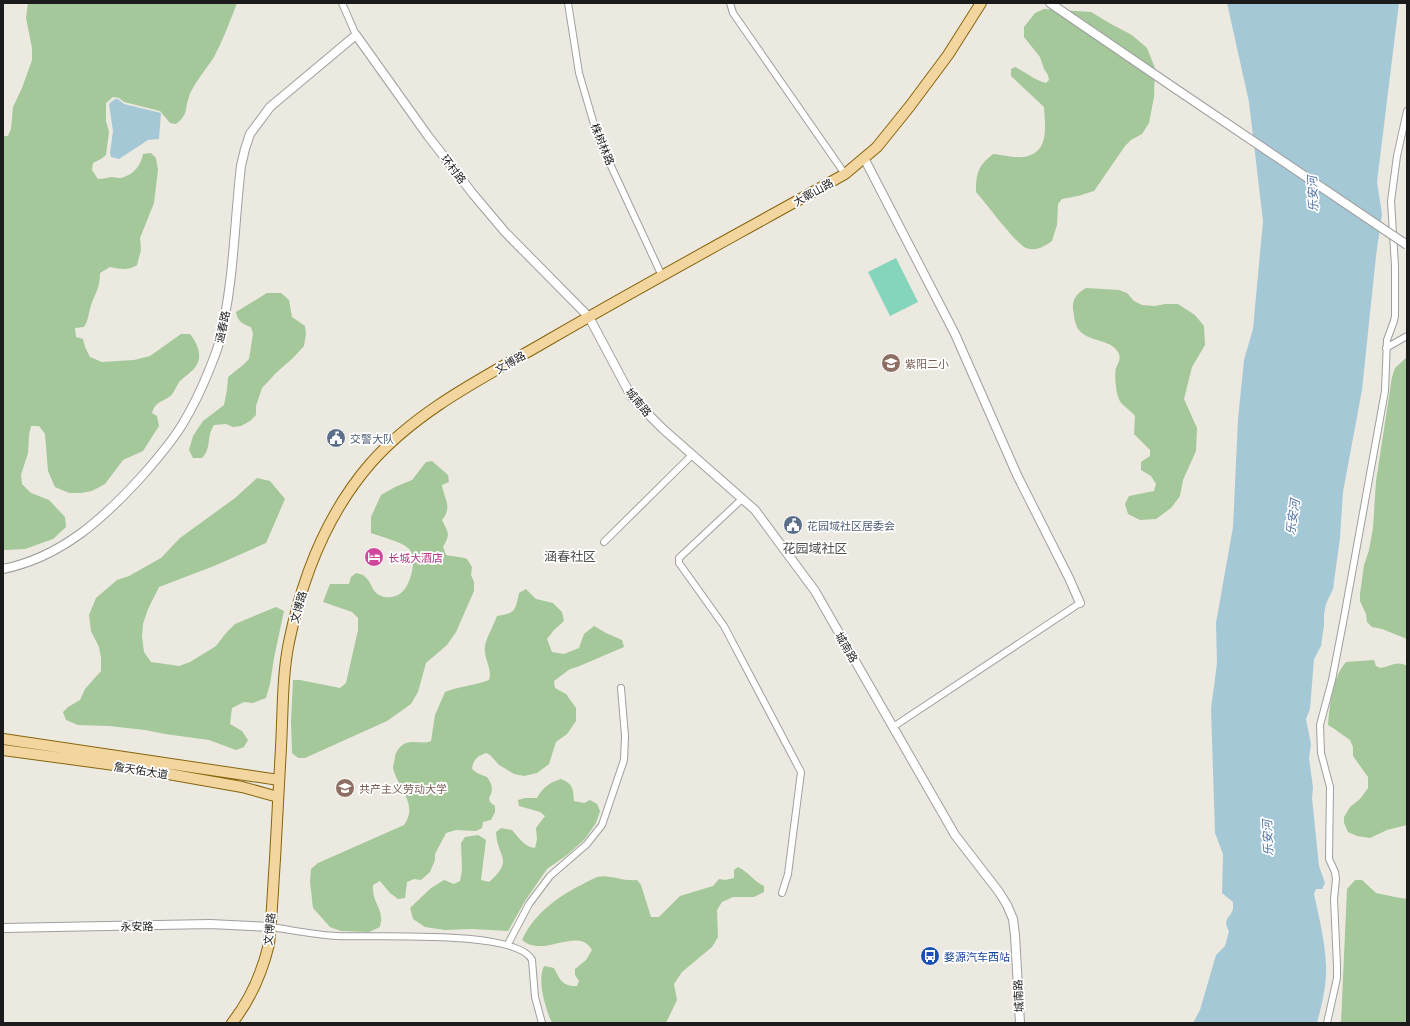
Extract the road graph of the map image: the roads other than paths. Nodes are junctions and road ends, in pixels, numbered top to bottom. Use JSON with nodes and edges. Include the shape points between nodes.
{"nodes":[{"id":1,"x":342,"y":3,"type":"edge"},
{"id":2,"x":568,"y":3,"type":"edge"},
{"id":3,"x":730,"y":3,"type":"edge"},
{"id":4,"x":981,"y":3,"type":"edge"},
{"id":5,"x":1050,"y":3,"type":"edge"},
{"id":6,"x":356,"y":35,"type":"junction"},
{"id":7,"x":1407,"y":111,"type":"edge"},
{"id":8,"x":864,"y":158,"type":"junction"},
{"id":9,"x":845,"y":174,"type":"junction"},
{"id":10,"x":1407,"y":245,"type":"edge"},
{"id":11,"x":662,"y":276,"type":"junction"},
{"id":12,"x":589,"y":317,"type":"junction"},
{"id":13,"x":1407,"y":336,"type":"edge"},
{"id":14,"x":1386,"y":348,"type":"junction"},
{"id":15,"x":692,"y":454,"type":"junction"},
{"id":16,"x":742,"y":499,"type":"junction"},
{"id":17,"x":604,"y":542,"type":"dead end"},
{"id":18,"x":3,"y":569,"type":"edge"},
{"id":19,"x":1080,"y":602,"type":"joint"},
{"id":20,"x":621,"y":688,"type":"dead end"},
{"id":21,"x":893,"y":727,"type":"junction"},
{"id":22,"x":3,"y":739,"type":"edge"},
{"id":23,"x":3,"y":750,"type":"edge"},
{"id":24,"x":279,"y":780,"type":"junction"},
{"id":25,"x":278,"y":797,"type":"junction"},
{"id":26,"x":782,"y":893,"type":"dead end"},
{"id":27,"x":271,"y":927,"type":"junction"},
{"id":28,"x":3,"y":928,"type":"edge"},
{"id":29,"x":508,"y":944,"type":"junction"},
{"id":30,"x":232,"y":1023,"type":"edge"},
{"id":31,"x":542,"y":1023,"type":"edge"},
{"id":32,"x":1020,"y":1023,"type":"edge"},
{"id":33,"x":1327,"y":1023,"type":"edge"}],
"edges":[{"from":1,"to":6,"type":"street","name":"环村路"},
{"from":2,"to":11,"type":"street","name":"株树林路","via":[[579,73],[598,138]]},
{"from":3,"to":9,"type":"street","via":[[733,13]]},
{"from":4,"to":8,"type":"main road","name":"大鄣山路","via":[[948,55],[910,106],[877,147]]},
{"from":5,"to":10,"type":"street","bridge":true},
{"from":6,"to":12,"type":"street","name":"环村路","via":[[472,194],[505,232]]},
{"from":6,"to":18,"type":"street","name":"涵春路","via":[[270,107],[250,134],[240,166],[230,288],[219,344],[199,396],[182,426],[154,463],[93,525],[39,559]]},
{"from":7,"to":14,"type":"street","via":[[1396,156],[1391,201],[1395,316]]},
{"from":8,"to":9,"type":"main road","name":"大鄣山路"},
{"from":8,"to":19,"type":"street","via":[[954,334],[1017,475]]},
{"from":9,"to":11,"type":"main road","name":"大鄣山路"},
{"from":11,"to":12,"type":"main road","name":"大鄣山路"},
{"from":12,"to":15,"type":"street","name":"城南路","via":[[632,396]]},
{"from":12,"to":24,"type":"main road","name":"文博路","via":[[442,402],[404,430],[370,464],[350,489],[318,548],[296,612],[285,666]]},
{"from":13,"to":14,"type":"street"},
{"from":14,"to":33,"type":"street","via":[[1385,391],[1332,680],[1320,725],[1321,753],[1330,788],[1329,859],[1336,872],[1334,899],[1337,978]]},
{"from":15,"to":16,"type":"street","name":"城南路"},
{"from":15,"to":17,"type":"street"},
{"from":16,"to":21,"type":"street","name":"城南路","via":[[755,510],[815,591]]},
{"from":16,"to":26,"type":"street","via":[[680,558],[679,563],[724,626],[800,772],[788,874]]},
{"from":19,"to":21,"type":"street"},
{"from":20,"to":29,"type":"street","via":[[624,760],[602,825],[587,844],[550,876],[529,904]]},
{"from":21,"to":32,"type":"street","name":"城南路","via":[[955,835],[1007,905],[1013,919],[1015,935]]},
{"from":22,"to":24,"type":"main road","name":"詹天佑大道"},
{"from":23,"to":25,"type":"main road","name":"詹天佑大道","via":[[128,767],[242,787]]},
{"from":24,"to":25,"type":"main road","name":"文博路"},
{"from":25,"to":27,"type":"main road","name":"文博路"},
{"from":27,"to":28,"type":"street","name":"永安路","via":[[210,924]]},
{"from":27,"to":29,"type":"street","via":[[336,936],[431,936]]},
{"from":27,"to":30,"type":"main road","name":"文博路","via":[[259,980]]},
{"from":29,"to":31,"type":"street","via":[[530,955],[535,997]]}]}
